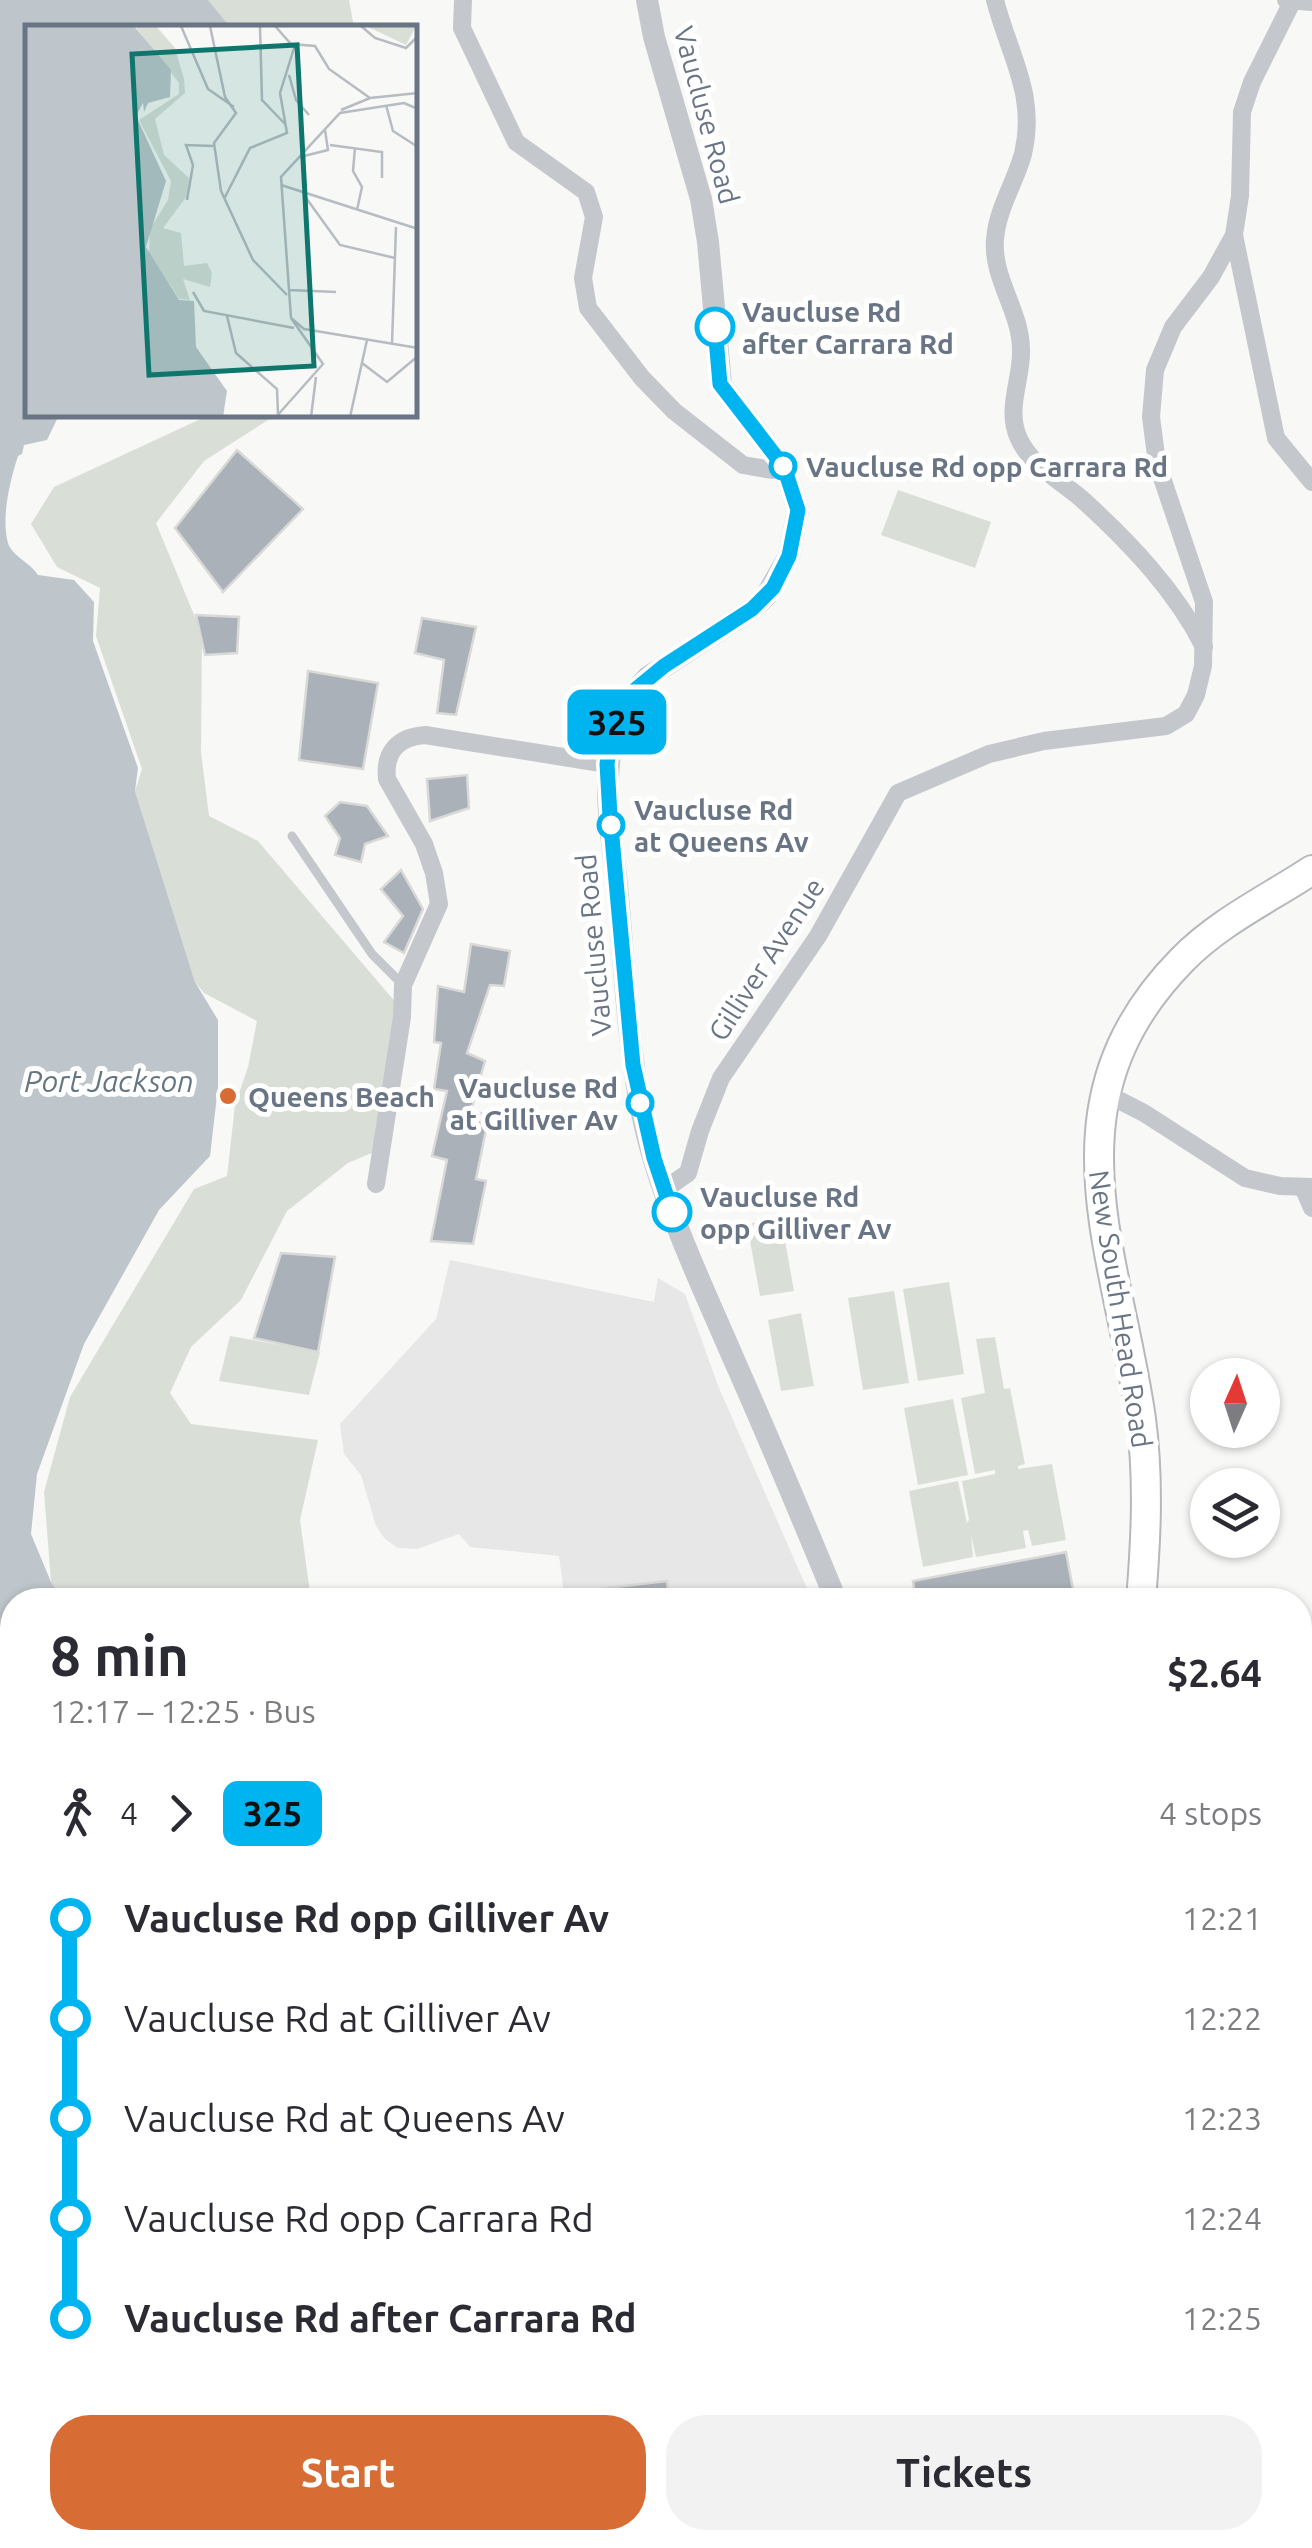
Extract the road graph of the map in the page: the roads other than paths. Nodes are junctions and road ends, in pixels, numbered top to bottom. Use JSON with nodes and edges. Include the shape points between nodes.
{"nodes":[{"id":1,"x":462,"y":0,"type":"edge"},
{"id":2,"x":647,"y":0,"type":"edge"},
{"id":3,"x":995,"y":0,"type":"edge"},
{"id":4,"x":1289,"y":1,"type":"edge"},
{"id":5,"x":1312,"y":2,"type":"edge"},
{"id":6,"x":1234,"y":236,"type":"junction"},
{"id":7,"x":784,"y":467,"type":"junction"},
{"id":8,"x":1312,"y":482,"type":"edge"},
{"id":9,"x":1204,"y":647,"type":"junction"},
{"id":10,"x":607,"y":764,"type":"junction"},
{"id":11,"x":292,"y":836,"type":"dead end"},
{"id":12,"x":1312,"y":870,"type":"edge"},
{"id":13,"x":1283,"y":889,"type":"junction"},
{"id":14,"x":1312,"y":890,"type":"edge"},
{"id":15,"x":403,"y":985,"type":"junction"},
{"id":16,"x":1106,"y":1093,"type":"junction"},
{"id":17,"x":376,"y":1184,"type":"dead end"},
{"id":18,"x":1308,"y":1187,"type":"edge"},
{"id":19,"x":664,"y":1189,"type":"junction"},
{"id":20,"x":1312,"y":1208,"type":"edge"},
{"id":21,"x":831,"y":1588,"type":"edge"},
{"id":22,"x":1142,"y":1588,"type":"edge"}],
"edges":[{"from":1,"to":7,"type":"street","via":[[462,28],[516,142],[586,192],[594,218],[583,278],[588,308],[642,378],[689,423],[743,464]]},
{"from":2,"to":7,"type":"street","name":"Vaucluse Road","via":[[701,200],[720,384]]},
{"from":3,"to":9,"type":"street","via":[[1018,64],[1027,120],[1022,159],[995,240],[1022,350],[1013,404],[1018,436],[1036,463],[1144,561]]},
{"from":4,"to":5,"type":"street"},
{"from":4,"to":6,"type":"street","name":"Gilliver Avenue","via":[[1242,112]]},
{"from":6,"to":8,"type":"street","via":[[1276,438]]},
{"from":6,"to":9,"type":"street","name":"Gilliver Avenue","via":[[1163,346],[1152,393],[1157,464],[1204,602]]},
{"from":7,"to":10,"type":"street","name":"Vaucluse Road","via":[[797,525],[773,588],[636,689],[613,730]]},
{"from":9,"to":19,"type":"street","name":"Gilliver Avenue","via":[[1201,682],[1177,722],[989,754],[898,793],[818,936],[721,1078],[688,1173]]},
{"from":10,"to":15,"type":"street","via":[[425,735],[393,748],[387,779],[424,844],[438,904]]},
{"from":10,"to":19,"type":"street","name":"Vaucluse Road","via":[[633,1065]]},
{"from":11,"to":15,"type":"lane","via":[[372,954]]},
{"from":12,"to":13,"type":"main road","name":"New South Head Road"},
{"from":13,"to":14,"type":"street"},
{"from":13,"to":16,"type":"main road","name":"New South Head Road","via":[[1222,926],[1180,962],[1139,1015]]},
{"from":15,"to":17,"type":"street"},
{"from":16,"to":18,"type":"street","via":[[1245,1178]]},
{"from":16,"to":22,"type":"main road","name":"New South Head Road","via":[[1096,1160],[1141,1423]]},
{"from":18,"to":20,"type":"street"},
{"from":19,"to":21,"type":"street","name":"Vaucluse Road"}]}
